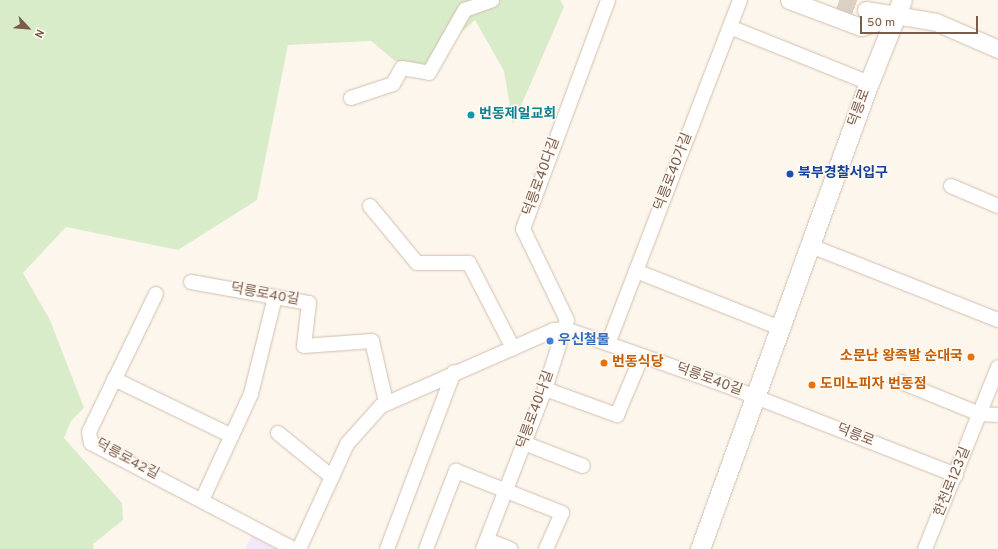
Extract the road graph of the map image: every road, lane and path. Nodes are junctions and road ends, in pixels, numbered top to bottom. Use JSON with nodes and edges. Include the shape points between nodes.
{"nodes":[{"id":1,"x":492,"y":0,"type":"edge"},
{"id":2,"x":608,"y":0,"type":"edge"},
{"id":3,"x":740,"y":0,"type":"edge"},
{"id":4,"x":790,"y":0,"type":"edge"},
{"id":5,"x":882,"y":0,"type":"tunnel mouth"},
{"id":6,"x":899,"y":8,"type":"edge"},
{"id":7,"x":866,"y":10,"type":"tunnel mouth"},
{"id":8,"x":730,"y":27,"type":"junction"},
{"id":9,"x":998,"y":49,"type":"edge"},
{"id":10,"x":869,"y":83,"type":"junction"},
{"id":11,"x":351,"y":98,"type":"dead end"},
{"id":12,"x":951,"y":186,"type":"dead end"},
{"id":13,"x":370,"y":206,"type":"dead end"},
{"id":14,"x":998,"y":206,"type":"edge"},
{"id":15,"x":811,"y":246,"type":"junction"},
{"id":16,"x":636,"y":271,"type":"junction"},
{"id":17,"x":191,"y":282,"type":"dead end"},
{"id":18,"x":156,"y":294,"type":"dead end"},
{"id":19,"x":275,"y":297,"type":"junction"},
{"id":20,"x":998,"y":320,"type":"edge"},
{"id":21,"x":780,"y":328,"type":"junction"},
{"id":22,"x":566,"y":329,"type":"junction"},
{"id":23,"x":608,"y":344,"type":"junction"},
{"id":24,"x":513,"y":348,"type":"junction"},
{"id":25,"x":642,"y":356,"type":"junction"},
{"id":26,"x":998,"y":368,"type":"edge"},
{"id":27,"x":454,"y":372,"type":"junction"},
{"id":28,"x":114,"y":379,"type":"junction"},
{"id":29,"x":901,"y":382,"type":"dead end"},
{"id":30,"x":545,"y":389,"type":"junction"},
{"id":31,"x":754,"y":397,"type":"junction"},
{"id":32,"x":386,"y":402,"type":"junction"},
{"id":33,"x":980,"y":414,"type":"junction"},
{"id":34,"x":998,"y":415,"type":"edge"},
{"id":35,"x":278,"y":433,"type":"dead end"},
{"id":36,"x":232,"y":436,"type":"junction"},
{"id":37,"x":524,"y":443,"type":"junction"},
{"id":38,"x":584,"y":466,"type":"dead end"},
{"id":39,"x":956,"y":475,"type":"junction"},
{"id":40,"x":332,"y":477,"type":"junction"},
{"id":41,"x":506,"y":491,"type":"junction"},
{"id":42,"x":202,"y":500,"type":"junction"},
{"id":43,"x":485,"y":544,"type":"edge"},
{"id":44,"x":294,"y":549,"type":"edge"},
{"id":45,"x":299,"y":549,"type":"edge"},
{"id":46,"x":387,"y":549,"type":"edge"},
{"id":47,"x":426,"y":549,"type":"edge"},
{"id":48,"x":510,"y":549,"type":"edge"},
{"id":49,"x":546,"y":549,"type":"edge"},
{"id":50,"x":700,"y":549,"type":"edge"},
{"id":51,"x":925,"y":549,"type":"edge"}],
"edges":[{"from":1,"to":11,"type":"street","via":[[465,10],[430,73],[402,68],[393,84]]},
{"from":2,"to":22,"type":"street","name":"덕릉로40다길","via":[[523,229],[567,320]]},
{"from":3,"to":8,"type":"street","name":"덕릉로40가길"},
{"from":4,"to":6,"type":"street","via":[[861,27]]},
{"from":5,"to":6,"type":"street"},
{"from":6,"to":7,"type":"street"},
{"from":6,"to":9,"type":"street"},
{"from":6,"to":10,"type":"main road","name":"덕릉로"},
{"from":8,"to":10,"type":"street","name":"덕릉로"},
{"from":8,"to":16,"type":"street","name":"덕릉로40가길"},
{"from":10,"to":15,"type":"main road","name":"덕릉로"},
{"from":12,"to":14,"type":"street"},
{"from":13,"to":24,"type":"street","via":[[417,263],[469,262]]},
{"from":15,"to":20,"type":"street"},
{"from":15,"to":21,"type":"main road","name":"덕릉로"},
{"from":16,"to":21,"type":"street"},
{"from":16,"to":23,"type":"street","name":"덕릉로40가길"},
{"from":17,"to":19,"type":"street","name":"덕릉로40길"},
{"from":18,"to":28,"type":"street","name":"덕릉로42길"},
{"from":19,"to":32,"type":"street","name":"덕릉로40길","via":[[309,303],[304,346],[372,341]]},
{"from":19,"to":36,"type":"street","via":[[251,394]]},
{"from":21,"to":31,"type":"main road","name":"덕릉로"},
{"from":22,"to":23,"type":"street","name":"덕릉로40길"},
{"from":22,"to":24,"type":"street","via":[[554,330]]},
{"from":22,"to":30,"type":"street","name":"덕릉로40나길"},
{"from":23,"to":25,"type":"street","name":"덕릉로40길"},
{"from":24,"to":27,"type":"street"},
{"from":25,"to":30,"type":"street","via":[[618,416]]},
{"from":25,"to":31,"type":"street","name":"덕릉로40길"},
{"from":26,"to":33,"type":"street","name":"한천로123길"},
{"from":27,"to":32,"type":"street"},
{"from":27,"to":46,"type":"street"},
{"from":28,"to":36,"type":"street"},
{"from":28,"to":42,"type":"street","name":"덕릉로42길","via":[[89,432],[91,443]]},
{"from":29,"to":33,"type":"street"},
{"from":30,"to":37,"type":"street","name":"덕릉로40나길"},
{"from":31,"to":39,"type":"street","name":"덕릉로"},
{"from":31,"to":50,"type":"main road","name":"덕릉로","via":[[724,489]]},
{"from":32,"to":40,"type":"street","via":[[347,444]]},
{"from":33,"to":34,"type":"street"},
{"from":33,"to":39,"type":"street","name":"한천로123길"},
{"from":35,"to":40,"type":"street"},
{"from":36,"to":42,"type":"street"},
{"from":37,"to":38,"type":"street"},
{"from":37,"to":41,"type":"street","name":"덕릉로40나길"},
{"from":39,"to":51,"type":"street","name":"한천로123길"},
{"from":40,"to":45,"type":"street"},
{"from":41,"to":43,"type":"street","name":"덕릉로40나길"},
{"from":41,"to":47,"type":"street","via":[[456,470]]},
{"from":41,"to":49,"type":"street","via":[[562,513]]},
{"from":42,"to":44,"type":"street","name":"덕릉로42길"},
{"from":43,"to":48,"type":"street","name":"덕릉로40나길"}]}
